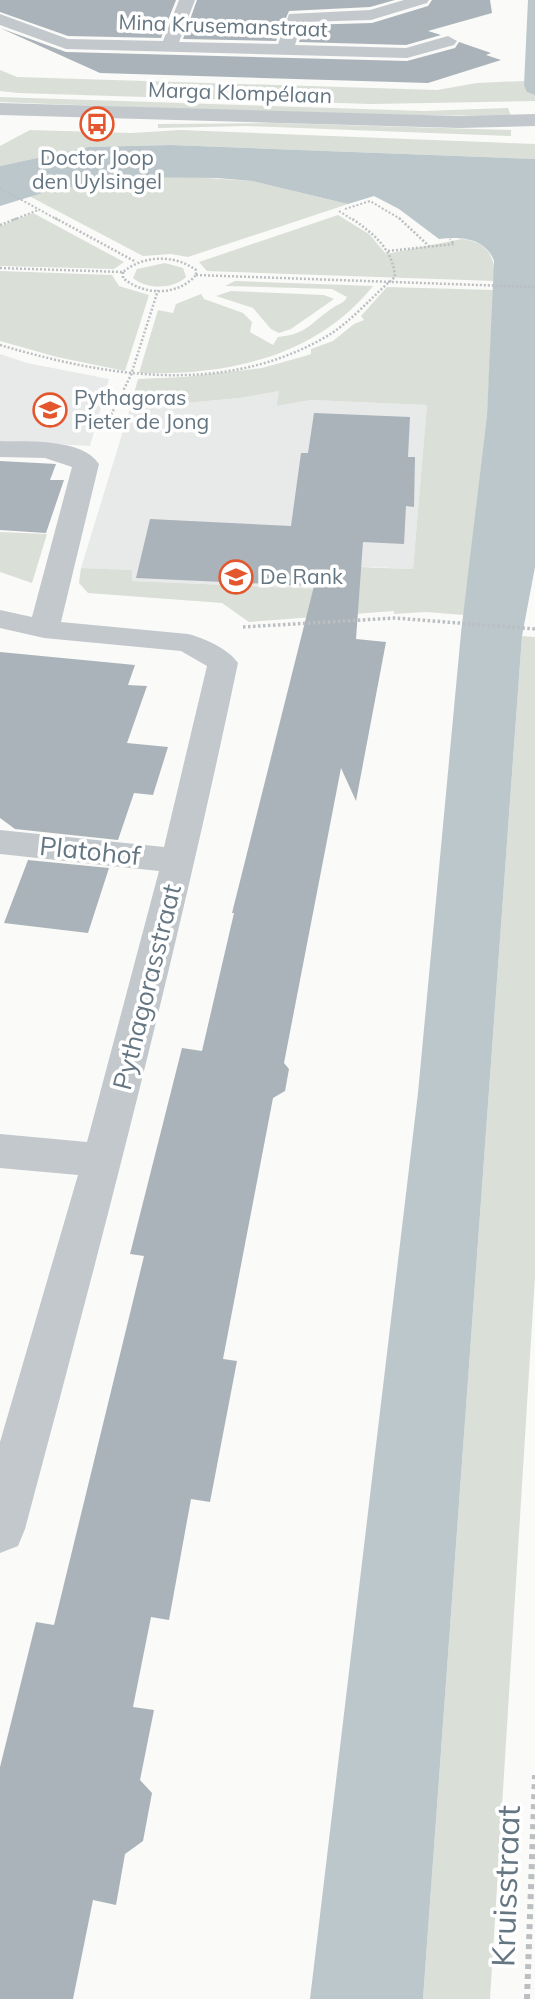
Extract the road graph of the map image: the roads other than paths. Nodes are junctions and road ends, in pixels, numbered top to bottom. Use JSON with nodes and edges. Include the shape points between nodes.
{"nodes":[{"id":1,"x":187,"y":0,"type":"edge"},
{"id":2,"x":421,"y":0,"type":"edge"},
{"id":3,"x":36,"y":9,"type":"dead end"},
{"id":4,"x":0,"y":19,"type":"edge"},
{"id":5,"x":26,"y":28,"type":"junction"},
{"id":6,"x":448,"y":41,"type":"dead end"},
{"id":7,"x":169,"y":47,"type":"junction"},
{"id":8,"x":285,"y":50,"type":"junction"},
{"id":9,"x":6,"y":108,"type":"edge"},
{"id":10,"x":535,"y":120,"type":"edge"},
{"id":11,"x":459,"y":122,"type":"junction"},
{"id":12,"x":535,"y":129,"type":"edge"},
{"id":13,"x":0,"y":130,"type":"edge"},
{"id":14,"x":0,"y":449,"type":"edge"},
{"id":15,"x":0,"y":619,"type":"edge"},
{"id":16,"x":44,"y":629,"type":"junction"},
{"id":17,"x":0,"y":842,"type":"edge"},
{"id":18,"x":179,"y":860,"type":"junction"},
{"id":19,"x":0,"y":1151,"type":"edge"},
{"id":20,"x":103,"y":1160,"type":"junction"},
{"id":21,"x":0,"y":1529,"type":"edge"}],
"edges":[{"from":1,"to":7,"type":"street"},
{"from":2,"to":8,"type":"street","via":[[371,15],[295,17]]},
{"from":3,"to":5,"type":"street"},
{"from":4,"to":5,"type":"street","name":"Mina Krusemanstraat"},
{"from":5,"to":7,"type":"street","name":"Mina Krusemanstraat","via":[[66,44]]},
{"from":6,"to":8,"type":"street","name":"Mina Krusemanstraat","via":[[407,53]]},
{"from":7,"to":8,"type":"street","name":"Mina Krusemanstraat"},
{"from":9,"to":11,"type":"street","name":"Marga Klompélaan"},
{"from":9,"to":13,"type":"street","via":[[6,126]]},
{"from":10,"to":11,"type":"street","name":"Marga Klompélaan"},
{"from":11,"to":12,"type":"street","name":"Marga Klompélaan"},
{"from":14,"to":16,"type":"street","via":[[56,451],[72,454],[86,464]]},
{"from":15,"to":16,"type":"street","name":"Pythagorasstraat"},
{"from":16,"to":18,"type":"street","name":"Pythagorasstraat","via":[[188,643],[222,663]]},
{"from":17,"to":18,"type":"street","name":"Platohof"},
{"from":18,"to":20,"type":"street","name":"Pythagorasstraat"},
{"from":19,"to":20,"type":"street"},
{"from":20,"to":21,"type":"street","name":"Pythagorasstraat"}]}
